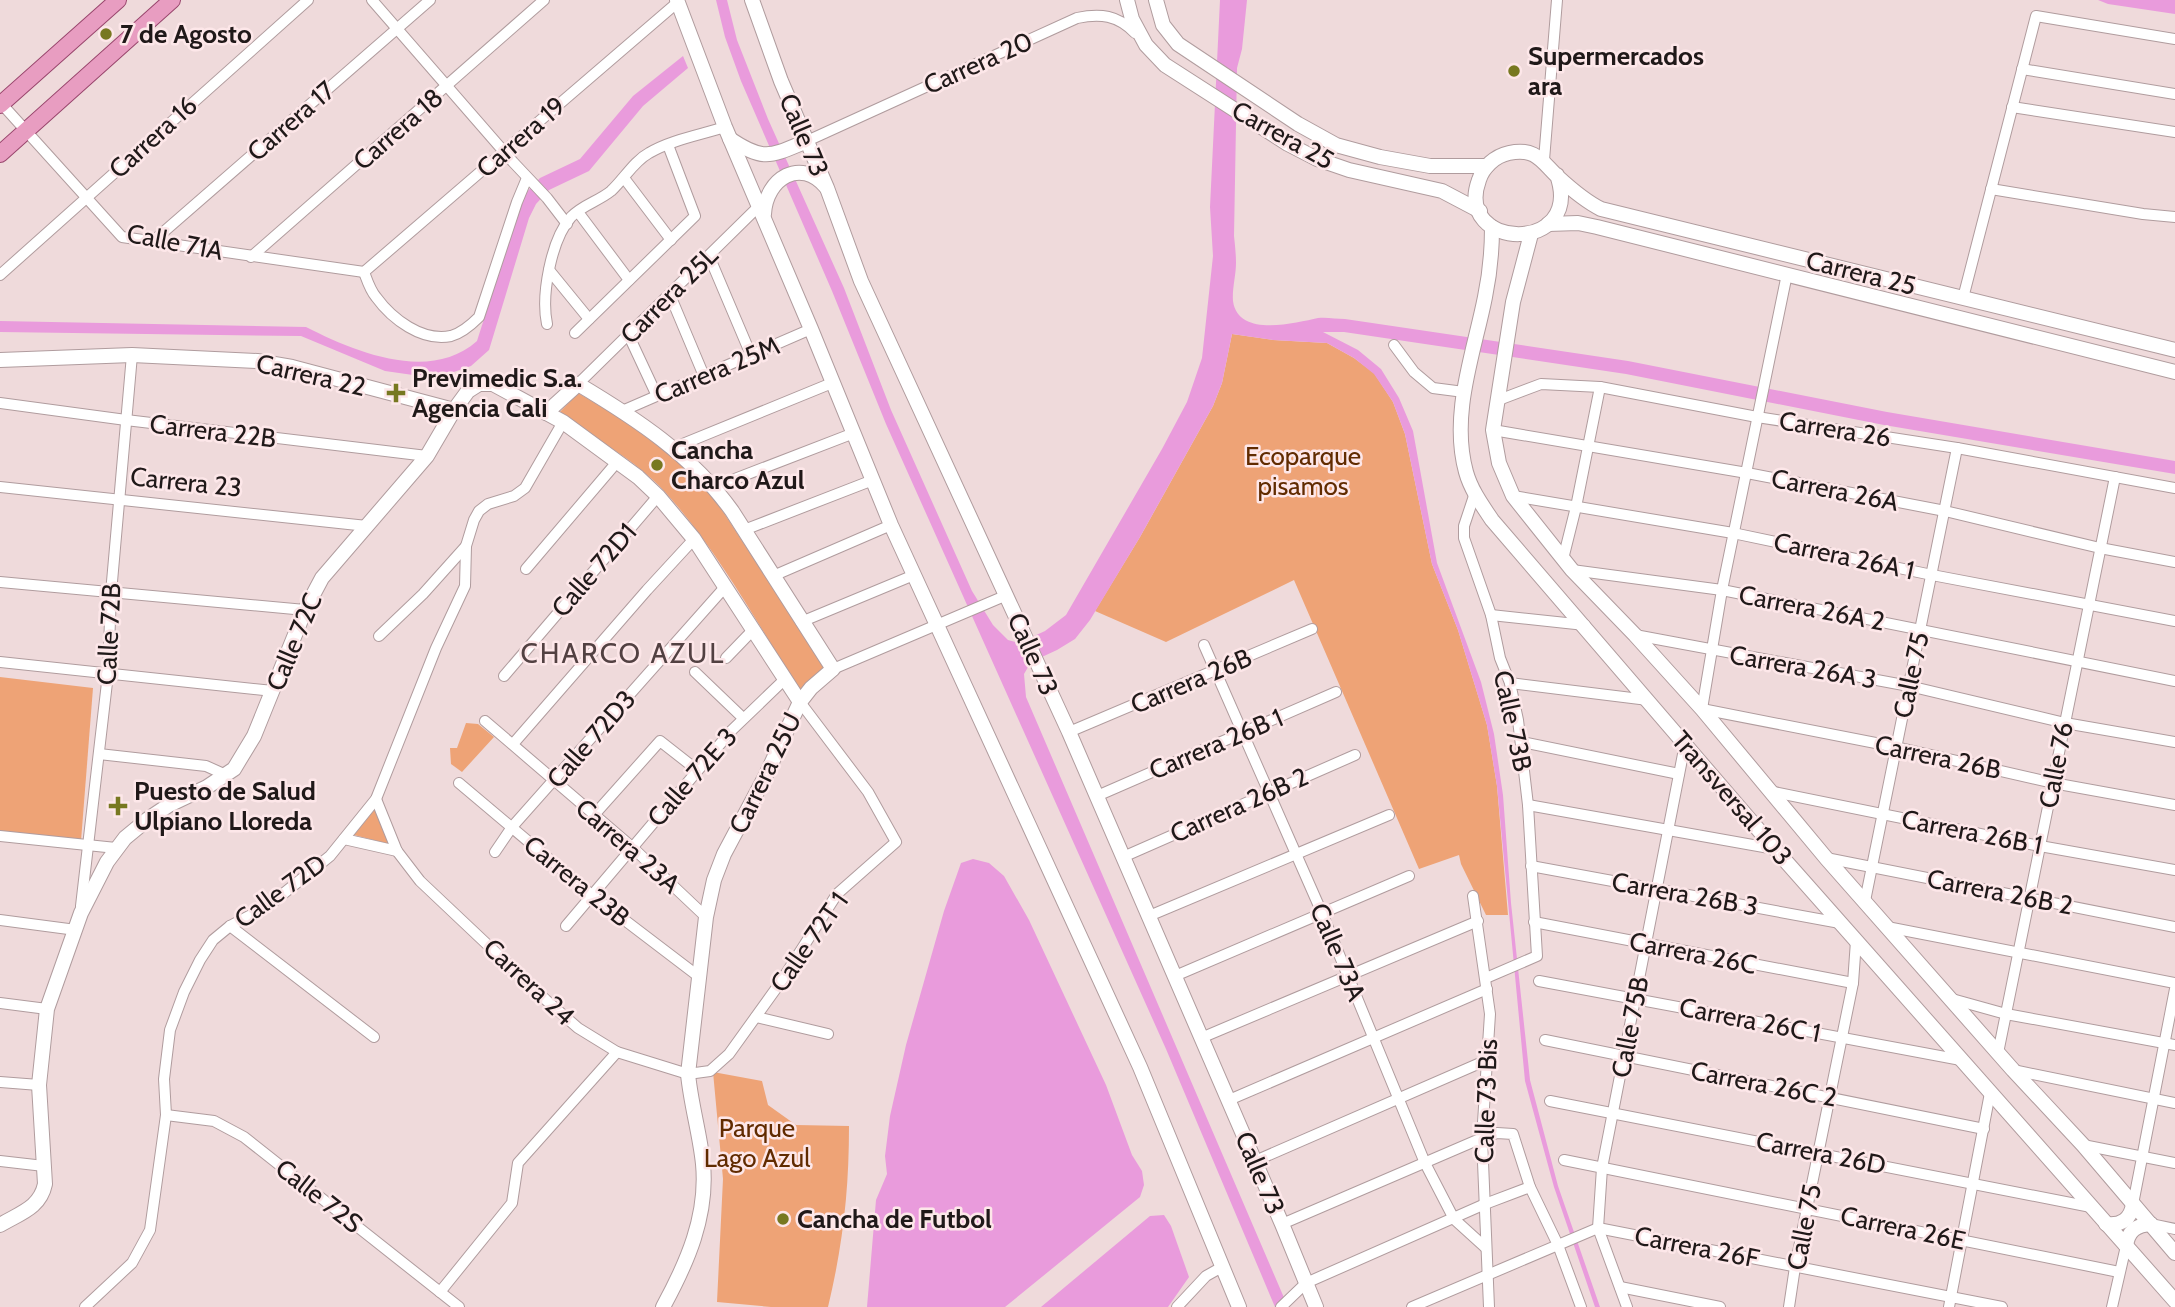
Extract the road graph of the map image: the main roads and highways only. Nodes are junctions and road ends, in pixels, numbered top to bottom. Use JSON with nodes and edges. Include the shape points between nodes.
{"nodes":[{"id":1,"x":118,"y":0,"type":"edge"},
{"id":2,"x":172,"y":0,"type":"edge"},
{"id":3,"x":0,"y":104,"type":"edge"},
{"id":4,"x":0,"y":154,"type":"edge"}],
"edges":[{"from":1,"to":3,"type":"main road"},
{"from":2,"to":4,"type":"main road"}]}
